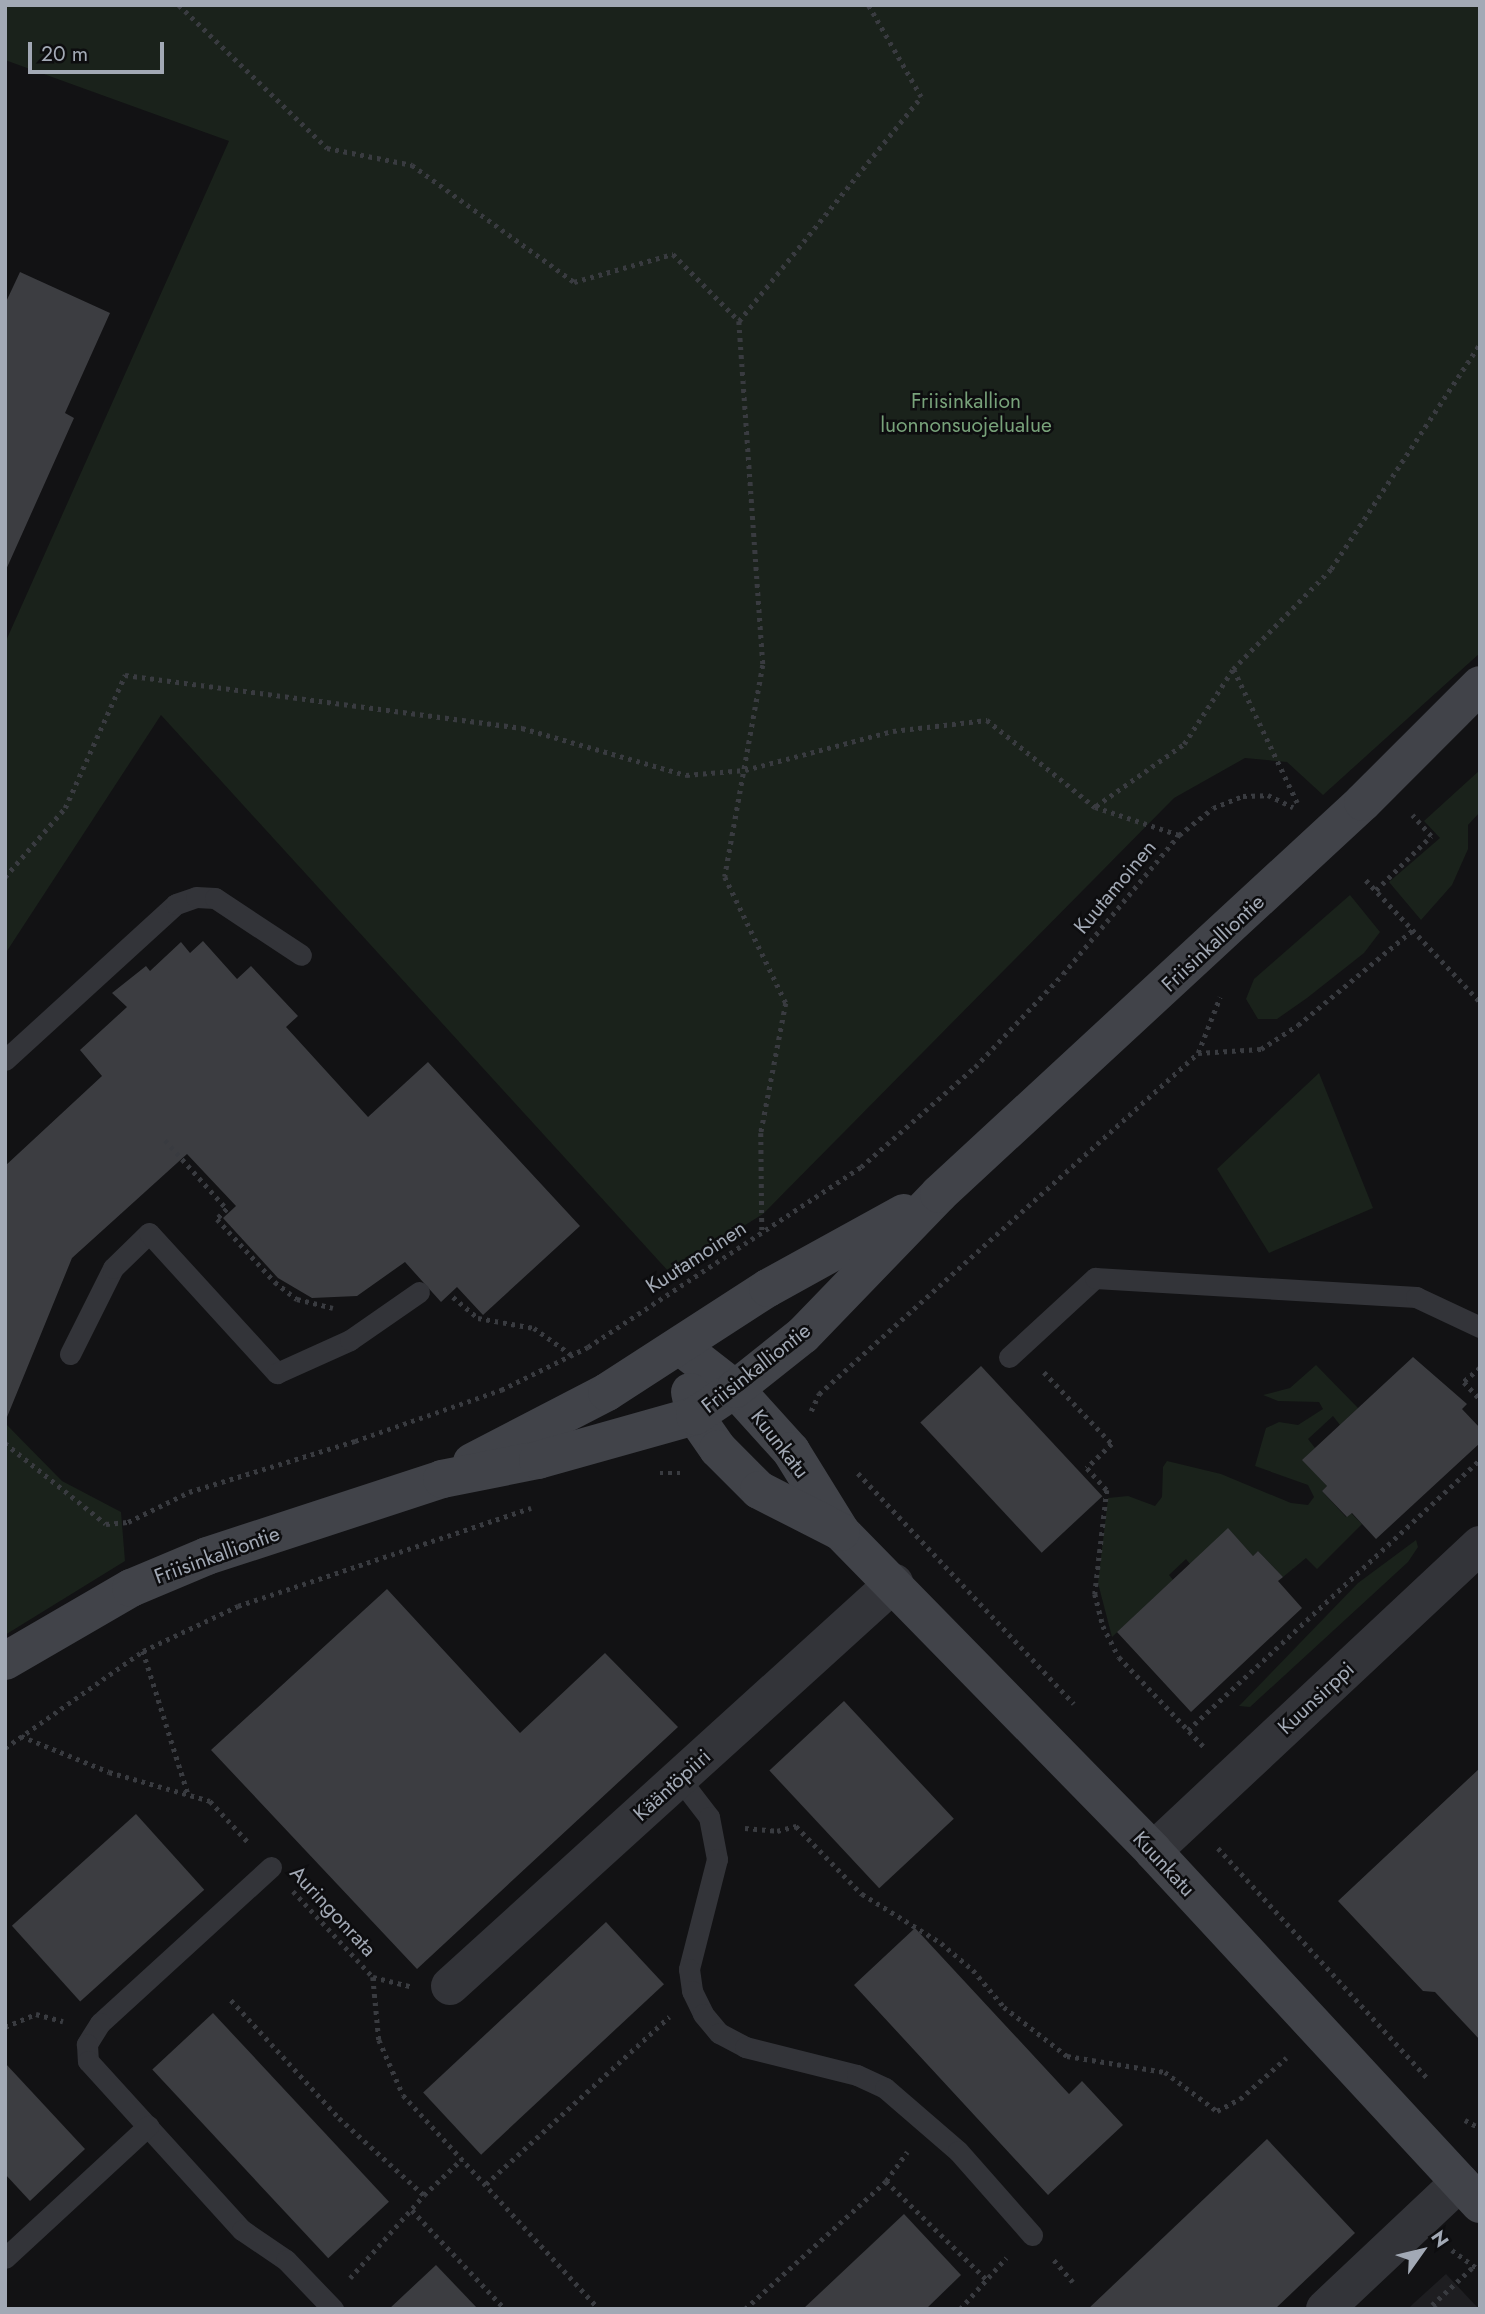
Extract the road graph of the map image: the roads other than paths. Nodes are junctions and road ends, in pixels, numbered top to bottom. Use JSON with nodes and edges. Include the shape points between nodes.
{"nodes":[{"id":1,"x":1480,"y":685,"type":"edge"},
{"id":2,"x":301,"y":955,"type":"dead end"},
{"id":3,"x":5,"y":1060,"type":"edge"},
{"id":4,"x":939,"y":1194,"type":"junction"},
{"id":5,"x":419,"y":1292,"type":"road end"},
{"id":6,"x":1480,"y":1327,"type":"edge"},
{"id":7,"x":681,"y":1347,"type":"junction"},
{"id":8,"x":70,"y":1354,"type":"dead end"},
{"id":9,"x":1009,"y":1357,"type":"dead end"},
{"id":10,"x":735,"y":1389,"type":"junction"},
{"id":11,"x":695,"y":1416,"type":"junction"},
{"id":12,"x":442,"y":1479,"type":"junction"},
{"id":13,"x":841,"y":1532,"type":"junction"},
{"id":14,"x":1480,"y":1545,"type":"edge"},
{"id":15,"x":894,"y":1583,"type":"junction"},
{"id":16,"x":5,"y":1661,"type":"edge"},
{"id":17,"x":679,"y":1778,"type":"junction"},
{"id":18,"x":1153,"y":1851,"type":"junction"},
{"id":19,"x":271,"y":1867,"type":"road end"},
{"id":20,"x":450,"y":1986,"type":"dead end"},
{"id":21,"x":148,"y":2126,"type":"junction"},
{"id":22,"x":1470,"y":2193,"type":"edge"},
{"id":23,"x":1031,"y":2234,"type":"road end"},
{"id":24,"x":5,"y":2258,"type":"edge"},
{"id":25,"x":330,"y":2306,"type":"edge"},
{"id":26,"x":1325,"y":2309,"type":"edge"}],
"edges":[{"from":1,"to":4,"type":"main road","name":"Friisinkalliontie","via":[[1363,802]]},
{"from":2,"to":3,"type":"lane","via":[[215,898],[196,897],[176,904]]},
{"from":4,"to":7,"type":"main road","name":"Friisinkalliontie","via":[[768,1288]]},
{"from":4,"to":10,"type":"main road","name":"Friisinkalliontie","via":[[803,1335]]},
{"from":5,"to":8,"type":"lane","via":[[350,1340],[277,1373],[149,1233],[113,1268]]},
{"from":6,"to":9,"type":"lane","via":[[1416,1297],[1095,1278]]},
{"from":7,"to":10,"type":"main road","name":"Kuunkatu"},
{"from":7,"to":11,"type":"main road","name":"Kuunkatu"},
{"from":7,"to":12,"type":"main road","name":"Friisinkalliontie","via":[[607,1392]]},
{"from":10,"to":11,"type":"main road","name":"Friisinkalliontie"},
{"from":10,"to":13,"type":"main road","name":"Kuunkatu","via":[[791,1451]]},
{"from":11,"to":12,"type":"main road","name":"Friisinkalliontie","via":[[538,1461]]},
{"from":11,"to":13,"type":"main road","name":"Kuunkatu","via":[[718,1449],[759,1490]]},
{"from":12,"to":16,"type":"main road","name":"Friisinkalliontie","via":[[169,1572],[131,1588]]},
{"from":13,"to":15,"type":"main road","name":"Kuunkatu"},
{"from":14,"to":18,"type":"street","name":"Kuunsirppi"},
{"from":15,"to":17,"type":"street","name":"Kääntöpiiri"},
{"from":15,"to":18,"type":"main road","name":"Kuunkatu"},
{"from":17,"to":20,"type":"street","name":"Kääntöpiiri"},
{"from":17,"to":23,"type":"lane","via":[[710,1822],[717,1859],[689,1969],[694,1994],[719,2033],[745,2047],[876,2084],[958,2151]]},
{"from":18,"to":22,"type":"main road","name":"Kuunkatu"},
{"from":19,"to":21,"type":"lane","via":[[100,2023],[92,2037],[88,2061]]},
{"from":21,"to":24,"type":"lane"},
{"from":21,"to":25,"type":"lane","via":[[242,2230],[286,2260]]},
{"from":22,"to":26,"type":"street","via":[[1419,2219]]}]}
